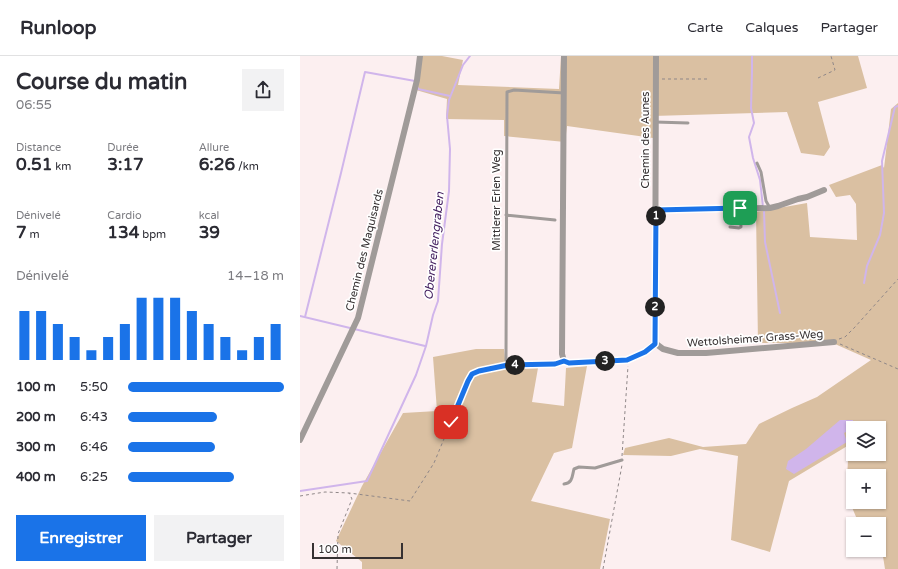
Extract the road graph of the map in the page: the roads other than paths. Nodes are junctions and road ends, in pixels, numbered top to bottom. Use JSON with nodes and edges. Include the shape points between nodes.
{"nodes":[{"id":1,"x":420,"y":56,"type":"edge"},
{"id":2,"x":564,"y":56,"type":"edge"},
{"id":3,"x":656,"y":56,"type":"edge"},
{"id":4,"x":564,"y":93,"type":"junction"},
{"id":5,"x":655,"y":122,"type":"junction"},
{"id":6,"x":688,"y":123,"type":"dead end"},
{"id":7,"x":757,"y":163,"type":"dead end"},
{"id":8,"x":824,"y":190,"type":"dead end"},
{"id":9,"x":740,"y":208,"type":"junction"},
{"id":10,"x":770,"y":208,"type":"junction"},
{"id":11,"x":656,"y":210,"type":"junction"},
{"id":12,"x":506,"y":215,"type":"junction"},
{"id":13,"x":555,"y":220,"type":"dead end"},
{"id":14,"x":730,"y":227,"type":"dead end"},
{"id":15,"x":834,"y":342,"type":"road end"},
{"id":16,"x":655,"y":344,"type":"junction"},
{"id":17,"x":564,"y":361,"type":"junction"},
{"id":18,"x":300,"y":440,"type":"edge"},
{"id":19,"x":622,"y":460,"type":"dead end"},
{"id":20,"x":564,"y":484,"type":"dead end"}],
"edges":[{"from":1,"to":18,"type":"street","name":"Chemin des Maquisards","via":[[358,318]]},
{"from":2,"to":4,"type":"street"},
{"from":3,"to":5,"type":"street","name":"Chemin des Aunes"},
{"from":4,"to":12,"type":"lane","name":"Mittlerer Erlen Weg","via":[[514,90],[507,92]]},
{"from":4,"to":17,"type":"street"},
{"from":5,"to":6,"type":"lane"},
{"from":5,"to":11,"type":"street","name":"Chemin des Aunes"},
{"from":7,"to":10,"type":"lane"},
{"from":8,"to":10,"type":"street"},
{"from":9,"to":10,"type":"street"},
{"from":9,"to":11,"type":"street"},
{"from":9,"to":14,"type":"lane","via":[[740,227]]},
{"from":11,"to":16,"type":"street","name":"Chemin des Aunes"},
{"from":12,"to":13,"type":"lane"},
{"from":12,"to":17,"type":"lane","name":"Mittlerer Erlen Weg","via":[[506,360],[508,365],[555,364]]},
{"from":15,"to":16,"type":"street","name":"Wettolsheimer Grass-Weg","via":[[706,353],[678,353]]},
{"from":16,"to":17,"type":"street","via":[[627,360],[569,363]]},
{"from":19,"to":20,"type":"lane","via":[[595,468],[574,469],[570,482]]}]}
